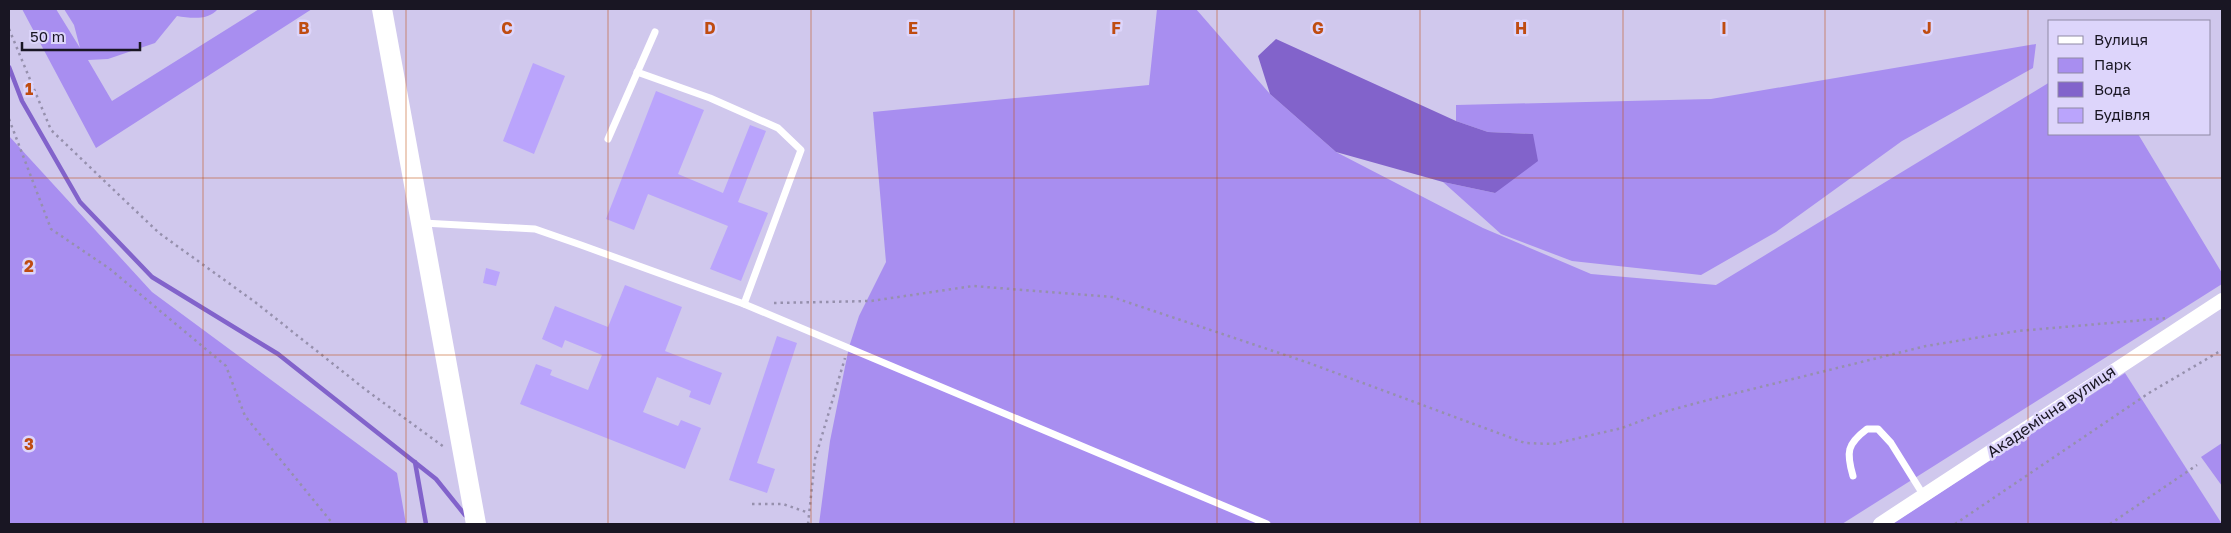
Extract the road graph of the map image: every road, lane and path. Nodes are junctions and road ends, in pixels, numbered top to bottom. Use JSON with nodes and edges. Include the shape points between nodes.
{"nodes":[{"id":1,"x":382,"y":9,"type":"edge"},
{"id":2,"x":9,"y":29,"type":"edge"},
{"id":3,"x":655,"y":32,"type":"dead end"},
{"id":4,"x":636,"y":72,"type":"junction"},
{"id":5,"x":9,"y":119,"type":"edge"},
{"id":6,"x":608,"y":139,"type":"dead end"},
{"id":7,"x":422,"y":223,"type":"junction"},
{"id":8,"x":2222,"y":300,"type":"edge"},
{"id":9,"x":773,"y":303,"type":"dead end"},
{"id":10,"x":744,"y":304,"type":"junction"},
{"id":11,"x":2171,"y":317,"type":"dead end"},
{"id":12,"x":849,"y":347,"type":"junction"},
{"id":13,"x":2222,"y":350,"type":"edge"},
{"id":14,"x":463,"y":461,"type":"junction"},
{"id":15,"x":2197,"y":465,"type":"dead end"},
{"id":16,"x":1853,"y":476,"type":"dead end"},
{"id":17,"x":1924,"y":496,"type":"junction"},
{"id":18,"x":752,"y":504,"type":"dead end"},
{"id":19,"x":809,"y":513,"type":"junction"},
{"id":20,"x":333,"y":524,"type":"edge"},
{"id":21,"x":476,"y":524,"type":"edge"},
{"id":22,"x":808,"y":524,"type":"edge"},
{"id":23,"x":1267,"y":524,"type":"edge"},
{"id":24,"x":1880,"y":524,"type":"edge"},
{"id":25,"x":1955,"y":524,"type":"edge"},
{"id":26,"x":2110,"y":524,"type":"edge"}],
"edges":[{"from":1,"to":7,"type":"street"},
{"from":2,"to":14,"type":"path","via":[[51,130],[159,233],[256,302],[366,390]]},
{"from":3,"to":4,"type":"lane"},
{"from":4,"to":6,"type":"lane"},
{"from":4,"to":10,"type":"lane","via":[[710,98],[778,128],[801,150]]},
{"from":5,"to":20,"type":"path","via":[[51,229],[110,269],[226,366],[245,416]]},
{"from":7,"to":10,"type":"lane","via":[[535,229]]},
{"from":7,"to":14,"type":"street"},
{"from":8,"to":17,"type":"street","name":"Академічна вулиця"},
{"from":9,"to":11,"type":"path","via":[[871,301],[973,286],[1112,297],[1310,364],[1525,443],[1553,444],[1622,428],[1712,399],[1926,346],[2018,331]]},
{"from":10,"to":12,"type":"lane"},
{"from":12,"to":19,"type":"path","via":[[815,459]]},
{"from":12,"to":23,"type":"lane"},
{"from":13,"to":25,"type":"path","via":[[2149,393]]},
{"from":14,"to":21,"type":"street"},
{"from":15,"to":26,"type":"path"},
{"from":16,"to":17,"type":"lane","via":[[1848,460],[1850,446],[1867,429],[1878,430],[1891,443]]},
{"from":17,"to":24,"type":"street","name":"Академічна вулиця"},
{"from":18,"to":19,"type":"path","via":[[782,504]]},
{"from":19,"to":22,"type":"path"}]}
